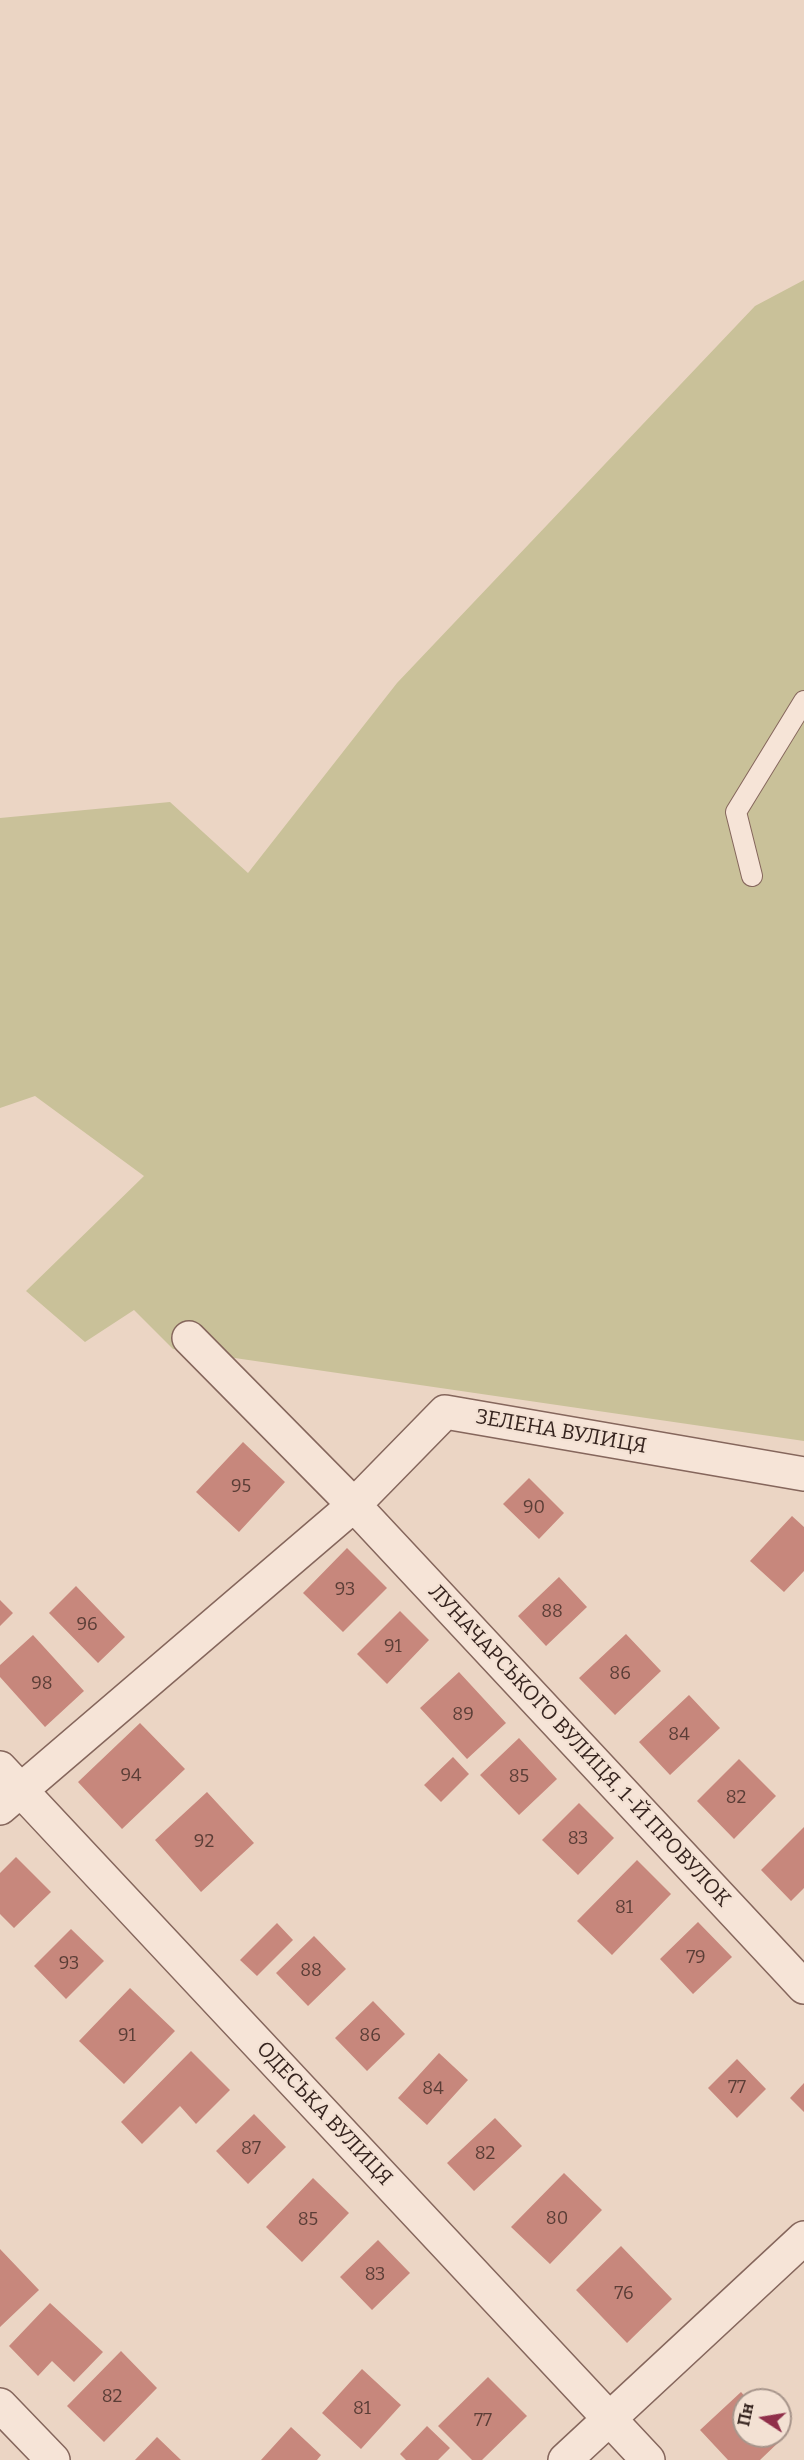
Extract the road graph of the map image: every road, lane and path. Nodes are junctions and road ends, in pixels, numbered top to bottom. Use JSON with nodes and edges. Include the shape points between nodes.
{"nodes":[{"id":1,"x":804,"y":701,"type":"edge"},
{"id":2,"x":752,"y":876,"type":"dead end"},
{"id":3,"x":189,"y":1338,"type":"dead end"},
{"id":4,"x":804,"y":1474,"type":"edge"},
{"id":5,"x":354,"y":1505,"type":"junction"},
{"id":6,"x":7,"y":1789,"type":"edge"},
{"id":7,"x":804,"y":1987,"type":"edge"},
{"id":8,"x":804,"y":2238,"type":"edge"},
{"id":9,"x":0,"y":2405,"type":"edge"},
{"id":10,"x":608,"y":2418,"type":"junction"},
{"id":11,"x":53,"y":2460,"type":"edge"},
{"id":12,"x":565,"y":2460,"type":"edge"},
{"id":13,"x":648,"y":2460,"type":"edge"}],
"edges":[{"from":1,"to":2,"type":"lane","via":[[736,812]]},
{"from":3,"to":5,"type":"street","name":"ЛУНАЧАРСЬКОГО ВУЛИЦЯ, 1-Й ПРОВУЛОК"},
{"from":4,"to":5,"type":"street","name":"ЗЕЛЕНА ВУЛИЦЯ","via":[[445,1412]]},
{"from":5,"to":6,"type":"street"},
{"from":5,"to":7,"type":"street","name":"ЛУНАЧАРСЬКОГО ВУЛИЦЯ, 1-Й ПРОВУЛОК"},
{"from":6,"to":10,"type":"street","name":"ОДЕСЬКА ВУЛИЦЯ"},
{"from":8,"to":10,"type":"street"},
{"from":9,"to":11,"type":"street"},
{"from":10,"to":12,"type":"street"},
{"from":10,"to":13,"type":"street","name":"ОДЕСЬКА ВУЛИЦЯ"}]}
